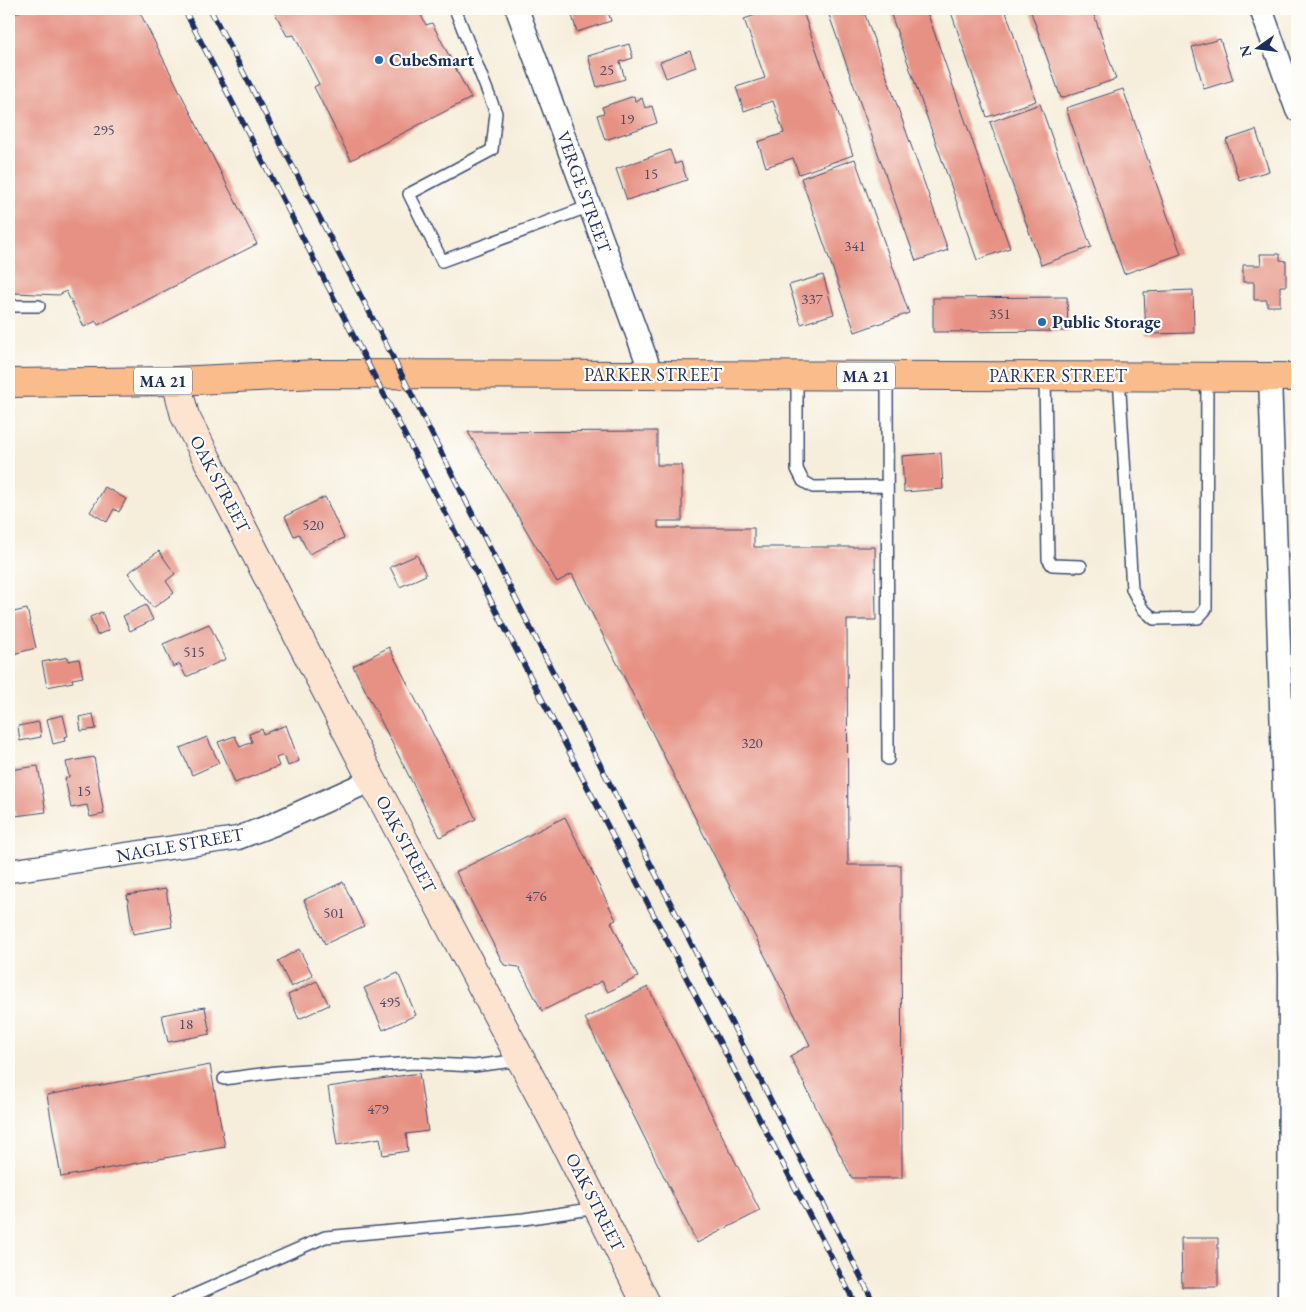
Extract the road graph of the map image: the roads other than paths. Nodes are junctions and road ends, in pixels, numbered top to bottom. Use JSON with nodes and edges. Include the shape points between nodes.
{"nodes":[{"id":1,"x":454,"y":9,"type":"edge"},
{"id":2,"x":517,"y":9,"type":"edge"},
{"id":3,"x":1261,"y":9,"type":"edge"},
{"id":4,"x":1297,"y":110,"type":"edge"},
{"id":5,"x":590,"y":206,"type":"junction"},
{"id":6,"x":9,"y":306,"type":"edge"},
{"id":7,"x":39,"y":306,"type":"dead end"},
{"id":8,"x":652,"y":375,"type":"junction"},
{"id":9,"x":797,"y":376,"type":"junction"},
{"id":10,"x":887,"y":376,"type":"junction"},
{"id":11,"x":1045,"y":376,"type":"junction"},
{"id":12,"x":1119,"y":376,"type":"junction"},
{"id":13,"x":1207,"y":376,"type":"junction"},
{"id":14,"x":1270,"y":376,"type":"junction"},
{"id":15,"x":1297,"y":377,"type":"edge"},
{"id":16,"x":176,"y":381,"type":"junction"},
{"id":17,"x":9,"y":383,"type":"edge"},
{"id":18,"x":887,"y":486,"type":"junction"},
{"id":19,"x":1081,"y":566,"type":"dead end"},
{"id":20,"x":888,"y":759,"type":"dead end"},
{"id":21,"x":372,"y":780,"type":"junction"},
{"id":22,"x":9,"y":871,"type":"edge"},
{"id":23,"x":521,"y":1060,"type":"junction"},
{"id":24,"x":224,"y":1079,"type":"dead end"},
{"id":25,"x":597,"y":1208,"type":"junction"},
{"id":26,"x":176,"y":1303,"type":"edge"},
{"id":27,"x":646,"y":1303,"type":"edge"},
{"id":28,"x":1290,"y":1303,"type":"edge"}],
"edges":[{"from":1,"to":5,"type":"lane","via":[[496,113],[492,150],[409,194],[442,261]]},
{"from":2,"to":5,"type":"street","name":"VERGE STREET"},
{"from":3,"to":4,"type":"street"},
{"from":5,"to":8,"type":"street","name":"VERGE STREET"},
{"from":6,"to":7,"type":"lane"},
{"from":8,"to":9,"type":"main road","name":"PARKER STREET","number":"MA 21"},
{"from":8,"to":16,"type":"main road","name":"PARKER STREET","number":"MA 21","via":[[316,374]]},
{"from":9,"to":10,"type":"main road","name":"PARKER STREET","number":"MA 21"},
{"from":9,"to":18,"type":"lane","via":[[797,468],[803,481],[813,487]]},
{"from":10,"to":11,"type":"main road","name":"PARKER STREET","number":"MA 21"},
{"from":10,"to":18,"type":"lane"},
{"from":11,"to":12,"type":"main road","name":"PARKER STREET","number":"MA 21"},
{"from":11,"to":19,"type":"lane","via":[[1048,560],[1057,567]]},
{"from":12,"to":13,"type":"main road","name":"PARKER STREET","number":"MA 21"},
{"from":12,"to":13,"type":"lane","via":[[1132,590],[1142,608],[1154,619],[1198,618],[1206,609]]},
{"from":13,"to":14,"type":"main road","name":"PARKER STREET","number":"MA 21"},
{"from":14,"to":15,"type":"main road","name":"PARKER STREET","number":"MA 21"},
{"from":14,"to":28,"type":"street","via":[[1287,745]]},
{"from":16,"to":17,"type":"main road","name":"PARKER STREET","number":"MA 21"},
{"from":16,"to":21,"type":"street","name":"OAK STREET","via":[[185,416]]},
{"from":18,"to":20,"type":"lane"},
{"from":21,"to":22,"type":"street","name":"NAGLE STREET","via":[[238,838]]},
{"from":21,"to":23,"type":"street","name":"OAK STREET"},
{"from":23,"to":24,"type":"lane","via":[[474,1066],[414,1063],[276,1072]]},
{"from":23,"to":25,"type":"street","name":"OAK STREET"},
{"from":25,"to":26,"type":"lane","via":[[524,1219],[325,1236]]},
{"from":25,"to":27,"type":"street","name":"OAK STREET"}]}
